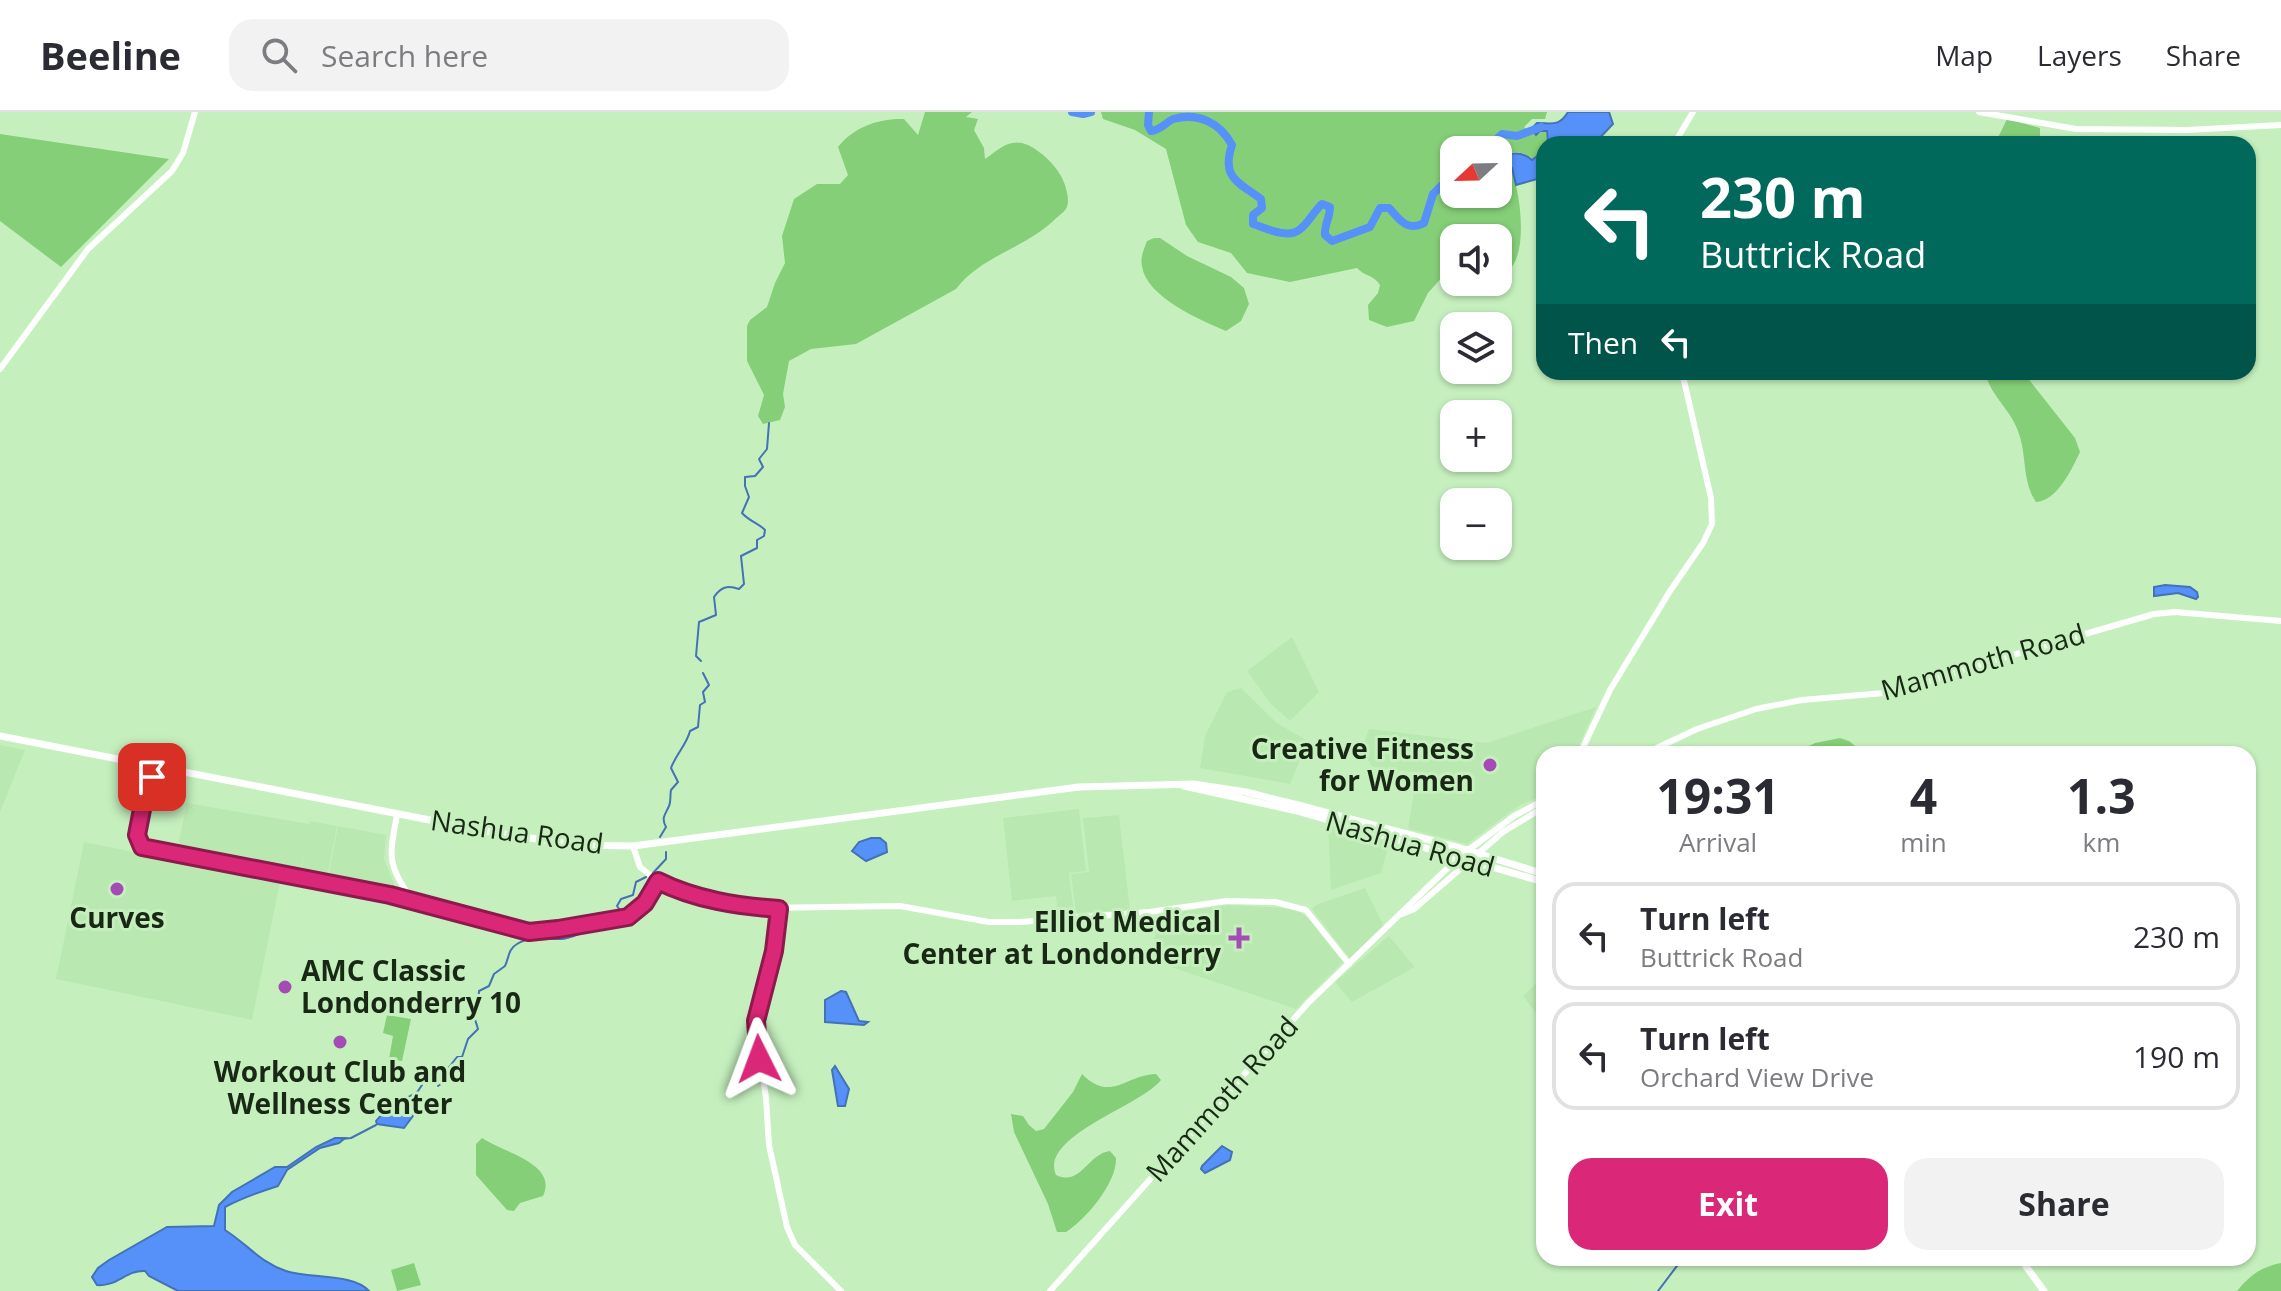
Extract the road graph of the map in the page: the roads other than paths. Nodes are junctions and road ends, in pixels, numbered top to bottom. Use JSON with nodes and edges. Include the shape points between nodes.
{"nodes":[{"id":1,"x":195,"y":112,"type":"edge"},
{"id":2,"x":1693,"y":112,"type":"edge"},
{"id":3,"x":1979,"y":112,"type":"edge"},
{"id":4,"x":2281,"y":125,"type":"edge"},
{"id":5,"x":1679,"y":136,"type":"edge"},
{"id":6,"x":0,"y":369,"type":"edge"},
{"id":7,"x":1684,"y":380,"type":"edge"},
{"id":8,"x":2281,"y":621,"type":"edge"},
{"id":9,"x":0,"y":736,"type":"edge"},
{"id":10,"x":1584,"y":746,"type":"edge"},
{"id":11,"x":1661,"y":746,"type":"edge"},
{"id":12,"x":146,"y":764,"type":"junction"},
{"id":13,"x":156,"y":766,"type":"junction"},
{"id":14,"x":179,"y":770,"type":"junction"},
{"id":15,"x":1182,"y":786,"type":"junction"},
{"id":16,"x":147,"y":792,"type":"junction"},
{"id":17,"x":1536,"y":804,"type":"edge"},
{"id":18,"x":1536,"y":812,"type":"edge"},
{"id":19,"x":397,"y":815,"type":"junction"},
{"id":20,"x":633,"y":846,"type":"junction"},
{"id":21,"x":1467,"y":850,"type":"junction"},
{"id":22,"x":1477,"y":853,"type":"junction"},
{"id":23,"x":1459,"y":857,"type":"junction"},
{"id":24,"x":1468,"y":861,"type":"junction"},
{"id":25,"x":1536,"y":871,"type":"edge"},
{"id":26,"x":1536,"y":880,"type":"edge"},
{"id":27,"x":658,"y":881,"type":"junction"},
{"id":28,"x":400,"y":883,"type":"junction"},
{"id":29,"x":390,"y":895,"type":"junction"},
{"id":30,"x":412,"y":900,"type":"junction"},
{"id":31,"x":779,"y":909,"type":"junction"},
{"id":32,"x":1402,"y":914,"type":"junction"},
{"id":33,"x":1349,"y":964,"type":"junction"},
{"id":34,"x":2026,"y":1266,"type":"edge"},
{"id":35,"x":841,"y":1291,"type":"edge"},
{"id":36,"x":1050,"y":1291,"type":"edge"},
{"id":37,"x":2044,"y":1291,"type":"edge"}],
"edges":[{"from":1,"to":6,"type":"street","via":[[172,171],[81,257]]},
{"from":2,"to":5,"type":"street"},
{"from":3,"to":4,"type":"street","via":[[2076,129]]},
{"from":7,"to":10,"type":"street","via":[[1711,498],[1712,524],[1626,662]]},
{"from":8,"to":11,"type":"street","name":"Mammoth Road","via":[[2154,614],[1896,692],[1756,709]]},
{"from":9,"to":12,"type":"main road","name":"Nashua Road"},
{"from":12,"to":13,"type":"main road","name":"Nashua Road"},
{"from":12,"to":16,"type":"street"},
{"from":13,"to":14,"type":"main road","name":"Nashua Road"},
{"from":13,"to":16,"type":"street"},
{"from":14,"to":16,"type":"main road"},
{"from":14,"to":19,"type":"main road","name":"Nashua Road"},
{"from":15,"to":20,"type":"main road","name":"Nashua Road","via":[[1079,787]]},
{"from":15,"to":21,"type":"main road","name":"Nashua Road","via":[[1246,792]]},
{"from":15,"to":23,"type":"main road","name":"Nashua Road","via":[[1297,811]]},
{"from":16,"to":29,"type":"street","via":[[137,835],[142,847]]},
{"from":17,"to":21,"type":"street","name":"Mammoth Road"},
{"from":18,"to":22,"type":"street","name":"Mammoth Road"},
{"from":19,"to":20,"type":"main road","name":"Nashua Road","via":[[549,842]]},
{"from":19,"to":28,"type":"street","via":[[390,860]]},
{"from":20,"to":27,"type":"street","via":[[640,867]]},
{"from":21,"to":22,"type":"main road","name":"Nashua Road"},
{"from":21,"to":23,"type":"street","name":"Mammoth Road"},
{"from":22,"to":24,"type":"street","name":"Mammoth Road"},
{"from":22,"to":25,"type":"main road","name":"Nashua Road"},
{"from":23,"to":24,"type":"main road","name":"Nashua Road"},
{"from":23,"to":32,"type":"street","name":"Mammoth Road"},
{"from":24,"to":26,"type":"main road","name":"Nashua Road"},
{"from":24,"to":32,"type":"street","name":"Mammoth Road"},
{"from":27,"to":30,"type":"street","via":[[645,903],[628,917],[548,931],[508,928]]},
{"from":27,"to":31,"type":"street","via":[[726,903]]},
{"from":28,"to":29,"type":"street"},
{"from":28,"to":30,"type":"street"},
{"from":29,"to":30,"type":"street"},
{"from":31,"to":33,"type":"street","via":[[900,906],[1020,922],[1227,901],[1275,902],[1306,910]]},
{"from":31,"to":35,"type":"street","via":[[756,1032],[771,1155],[795,1245]]},
{"from":32,"to":33,"type":"street","name":"Mammoth Road"},
{"from":33,"to":36,"type":"street","name":"Mammoth Road","via":[[1277,1036]]},
{"from":34,"to":37,"type":"main road"}]}
